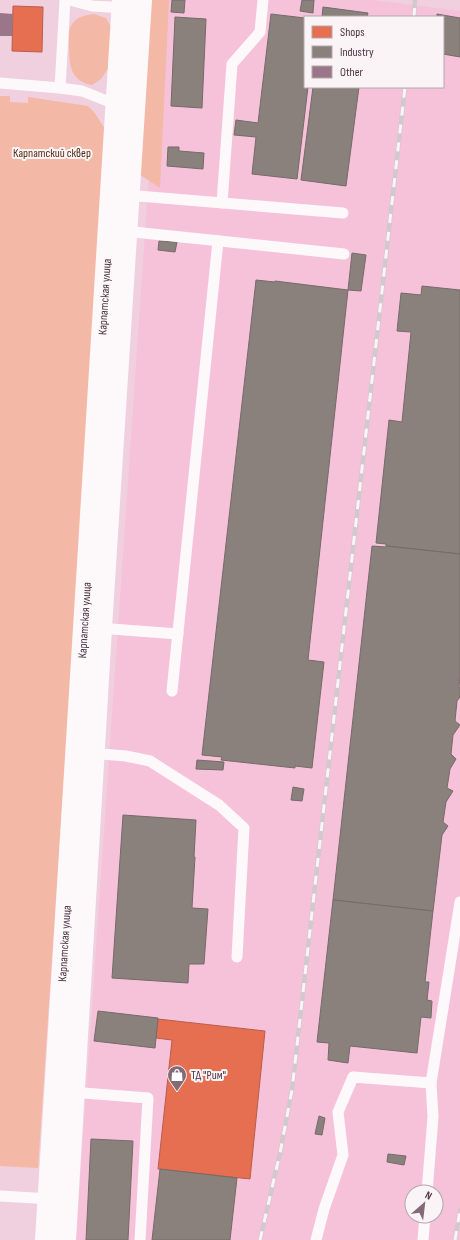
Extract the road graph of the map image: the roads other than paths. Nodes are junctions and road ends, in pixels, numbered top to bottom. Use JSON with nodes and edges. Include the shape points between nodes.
{"nodes":[{"id":1,"x":65,"y":0,"type":"edge"},
{"id":2,"x":70,"y":0,"type":"edge"},
{"id":3,"x":263,"y":0,"type":"edge"},
{"id":4,"x":132,"y":4,"type":"edge"},
{"id":5,"x":0,"y":83,"type":"edge"},
{"id":6,"x":60,"y":88,"type":"junction"},
{"id":7,"x":126,"y":107,"type":"junction"},
{"id":8,"x":120,"y":195,"type":"junction"},
{"id":9,"x":222,"y":203,"type":"junction"},
{"id":10,"x":342,"y":213,"type":"dead end"},
{"id":11,"x":118,"y":231,"type":"junction"},
{"id":12,"x":218,"y":241,"type":"junction"},
{"id":13,"x":344,"y":254,"type":"dead end"},
{"id":14,"x":92,"y":627,"type":"junction"},
{"id":15,"x":178,"y":634,"type":"junction"},
{"id":16,"x":172,"y":691,"type":"dead end"},
{"id":17,"x":85,"y":753,"type":"junction"},
{"id":18,"x":460,"y":902,"type":"edge"},
{"id":19,"x":238,"y":957,"type":"dead end"},
{"id":20,"x":431,"y":1083,"type":"junction"},
{"id":21,"x":65,"y":1091,"type":"junction"},
{"id":22,"x":428,"y":1184,"type":"edge"},
{"id":23,"x":0,"y":1196,"type":"edge"},
{"id":24,"x":58,"y":1200,"type":"junction"},
{"id":25,"x":424,"y":1224,"type":"edge"},
{"id":26,"x":46,"y":1240,"type":"edge"},
{"id":27,"x":65,"y":1240,"type":"edge"},
{"id":28,"x":140,"y":1240,"type":"edge"},
{"id":29,"x":316,"y":1240,"type":"edge"},
{"id":30,"x":423,"y":1240,"type":"edge"}],
"edges":[{"from":1,"to":6,"type":"lane"},
{"from":2,"to":4,"type":"lane","via":[[92,6]]},
{"from":3,"to":9,"type":"lane","via":[[260,32],[232,64]]},
{"from":4,"to":7,"type":"street","name":"Карпатская улица"},
{"from":5,"to":6,"type":"lane"},
{"from":6,"to":7,"type":"lane","via":[[82,92]]},
{"from":7,"to":8,"type":"street","name":"Карпатская улица"},
{"from":8,"to":9,"type":"lane"},
{"from":8,"to":11,"type":"street","name":"Карпатская улица"},
{"from":9,"to":10,"type":"lane"},
{"from":11,"to":12,"type":"lane"},
{"from":11,"to":14,"type":"street","name":"Карпатская улица"},
{"from":12,"to":13,"type":"lane"},
{"from":12,"to":15,"type":"lane"},
{"from":14,"to":15,"type":"lane"},
{"from":14,"to":17,"type":"street","name":"Карпатская улица"},
{"from":15,"to":16,"type":"lane"},
{"from":17,"to":19,"type":"lane","via":[[126,756],[150,761],[219,804],[244,828]]},
{"from":17,"to":21,"type":"street","name":"Карпатская улица"},
{"from":18,"to":20,"type":"lane"},
{"from":20,"to":22,"type":"lane","via":[[433,1117]]},
{"from":20,"to":29,"type":"lane","via":[[353,1077],[338,1112],[343,1155]]},
{"from":21,"to":24,"type":"street","name":"Карпатская улица"},
{"from":21,"to":28,"type":"lane","via":[[148,1098]]},
{"from":23,"to":24,"type":"lane"},
{"from":24,"to":26,"type":"street","name":"Карпатская улица"},
{"from":24,"to":27,"type":"street","name":"Карпатская улица"},
{"from":25,"to":30,"type":"lane"}]}
